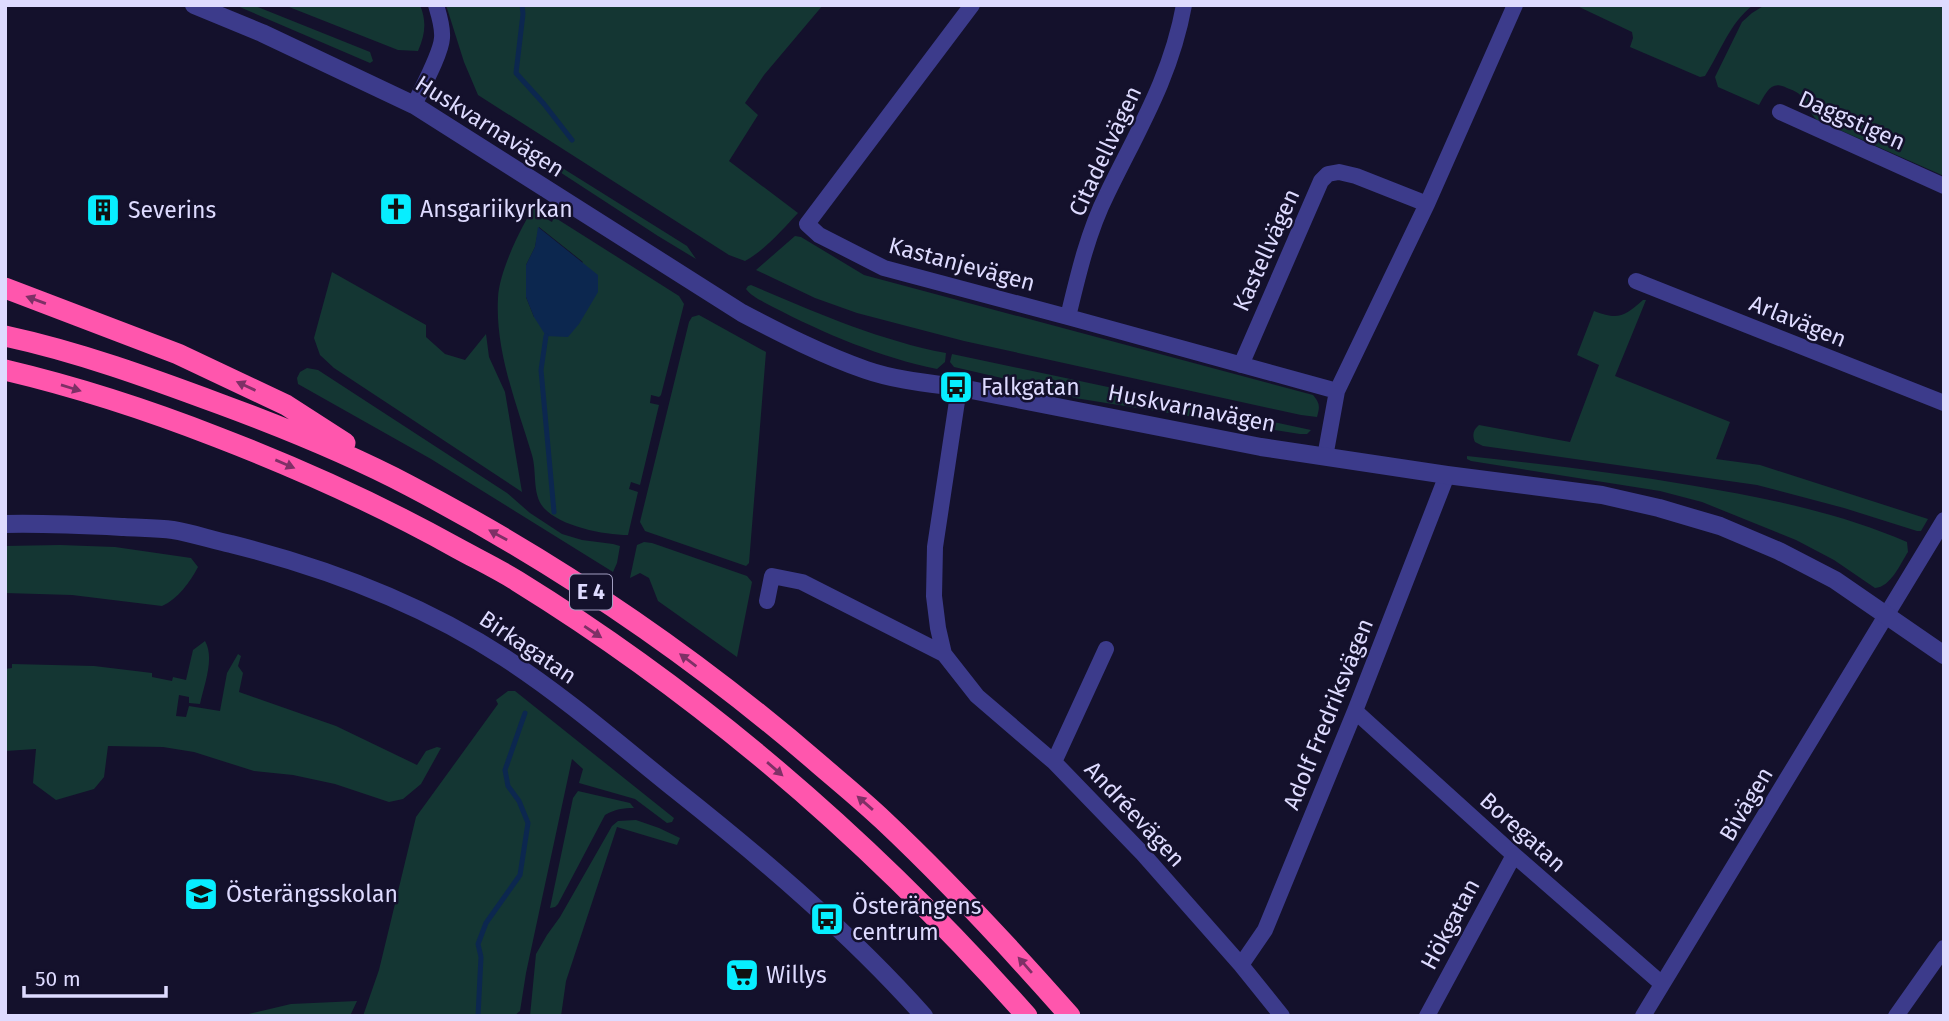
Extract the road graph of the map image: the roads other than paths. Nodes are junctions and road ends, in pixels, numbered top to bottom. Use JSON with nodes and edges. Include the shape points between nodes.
{"nodes":[{"id":1,"x":194,"y":5,"type":"edge"},
{"id":2,"x":436,"y":5,"type":"edge"},
{"id":3,"x":972,"y":5,"type":"edge"},
{"id":4,"x":1184,"y":5,"type":"edge"},
{"id":5,"x":1515,"y":5,"type":"edge"},
{"id":6,"x":414,"y":105,"type":"junction"},
{"id":7,"x":1780,"y":112,"type":"dead end"},
{"id":8,"x":1944,"y":186,"type":"edge"},
{"id":9,"x":1427,"y":204,"type":"junction"},
{"id":10,"x":1636,"y":281,"type":"dead end"},
{"id":11,"x":5,"y":289,"type":"edge"},
{"id":12,"x":1068,"y":317,"type":"junction"},
{"id":13,"x":5,"y":336,"type":"edge"},
{"id":14,"x":1241,"y":365,"type":"junction"},
{"id":15,"x":5,"y":370,"type":"edge"},
{"id":16,"x":959,"y":388,"type":"junction"},
{"id":17,"x":1337,"y":391,"type":"junction"},
{"id":18,"x":1944,"y":403,"type":"edge"},
{"id":19,"x":1325,"y":457,"type":"junction"},
{"id":20,"x":1447,"y":475,"type":"junction"},
{"id":21,"x":408,"y":485,"type":"junction"},
{"id":22,"x":1943,"y":523,"type":"edge"},
{"id":23,"x":5,"y":524,"type":"edge"},
{"id":24,"x":767,"y":601,"type":"dead end"},
{"id":25,"x":1887,"y":616,"type":"junction"},
{"id":26,"x":1107,"y":649,"type":"dead end"},
{"id":27,"x":944,"y":654,"type":"junction"},
{"id":28,"x":1944,"y":655,"type":"edge"},
{"id":29,"x":1355,"y":711,"type":"junction"},
{"id":30,"x":1054,"y":762,"type":"junction"},
{"id":31,"x":1514,"y":855,"type":"junction"},
{"id":32,"x":1944,"y":948,"type":"edge"},
{"id":33,"x":1241,"y":965,"type":"junction"},
{"id":34,"x":1662,"y":984,"type":"junction"},
{"id":35,"x":924,"y":1016,"type":"edge"},
{"id":36,"x":1027,"y":1016,"type":"edge"},
{"id":37,"x":1070,"y":1016,"type":"edge"},
{"id":38,"x":1282,"y":1016,"type":"edge"},
{"id":39,"x":1427,"y":1016,"type":"edge"},
{"id":40,"x":1643,"y":1016,"type":"edge"},
{"id":41,"x":1896,"y":1016,"type":"edge"}],
"edges":[{"from":1,"to":6,"type":"street","name":"Huskvarnavägen"},
{"from":2,"to":6,"type":"street","via":[[442,40]]},
{"from":3,"to":12,"type":"street","name":"Kastanjevägen","via":[[807,224],[819,235],[884,268]]},
{"from":4,"to":12,"type":"street","name":"Citadellvägen","via":[[1164,78],[1092,229]]},
{"from":5,"to":9,"type":"street"},
{"from":6,"to":16,"type":"street","name":"Huskvarnavägen","via":[[793,340],[868,371]]},
{"from":7,"to":8,"type":"street","name":"Daggstigen"},
{"from":9,"to":14,"type":"street","name":"Kastellvägen","via":[[1356,176],[1328,174]]},
{"from":9,"to":17,"type":"street"},
{"from":10,"to":18,"type":"street","name":"Arlavägen"},
{"from":21,"to":11,"type":"highway","one_way":true,"via":[[286,405],[178,354]]},
{"from":12,"to":14,"type":"street","name":"Kastanjevägen"},
{"from":13,"to":21,"type":"highway","number":"E 4","via":[[166,383],[298,433]]},
{"from":14,"to":17,"type":"street","name":"Kastanjevägen"},
{"from":15,"to":36,"type":"highway","number":"E 4","one_way":true,"via":[[160,415],[283,462],[397,515],[516,580],[635,659],[742,740],[860,843]]},
{"from":16,"to":19,"type":"street","name":"Huskvarnavägen"},
{"from":16,"to":27,"type":"street","name":"Andréevägen","via":[[935,547],[934,596]]},
{"from":17,"to":19,"type":"street"},
{"from":19,"to":20,"type":"street","name":"Huskvarnavägen"},
{"from":20,"to":25,"type":"street","name":"Huskvarnavägen","via":[[1602,495],[1720,526],[1835,580]]},
{"from":20,"to":29,"type":"street","name":"Adolf Fredriksvägen"},
{"from":37,"to":21,"type":"highway","number":"E 4","one_way":true,"via":[[1003,939],[883,819],[762,715],[653,633],[533,555]]},
{"from":22,"to":25,"type":"street","name":"Bivägen"},
{"from":23,"to":35,"type":"street","name":"Birkagatan","via":[[173,530],[349,580],[456,629],[567,702],[706,813],[802,895]]},
{"from":24,"to":27,"type":"street","name":"Andréevägen","via":[[772,576],[802,582]]},
{"from":25,"to":28,"type":"street","name":"Huskvarnavägen"},
{"from":25,"to":34,"type":"street","name":"Bivägen"},
{"from":26,"to":30,"type":"street"},
{"from":27,"to":30,"type":"street","name":"Andréevägen","via":[[977,696]]},
{"from":29,"to":31,"type":"street","name":"Boregatan"},
{"from":29,"to":33,"type":"street","name":"Adolf Fredriksvägen","via":[[1265,930]]},
{"from":30,"to":33,"type":"street","name":"Andréevägen"},
{"from":31,"to":34,"type":"street","name":"Boregatan"},
{"from":31,"to":39,"type":"street","name":"Hökgatan"},
{"from":32,"to":41,"type":"street"},
{"from":33,"to":38,"type":"street","name":"Andréevägen"},
{"from":34,"to":40,"type":"street","name":"Bivägen"}]}
